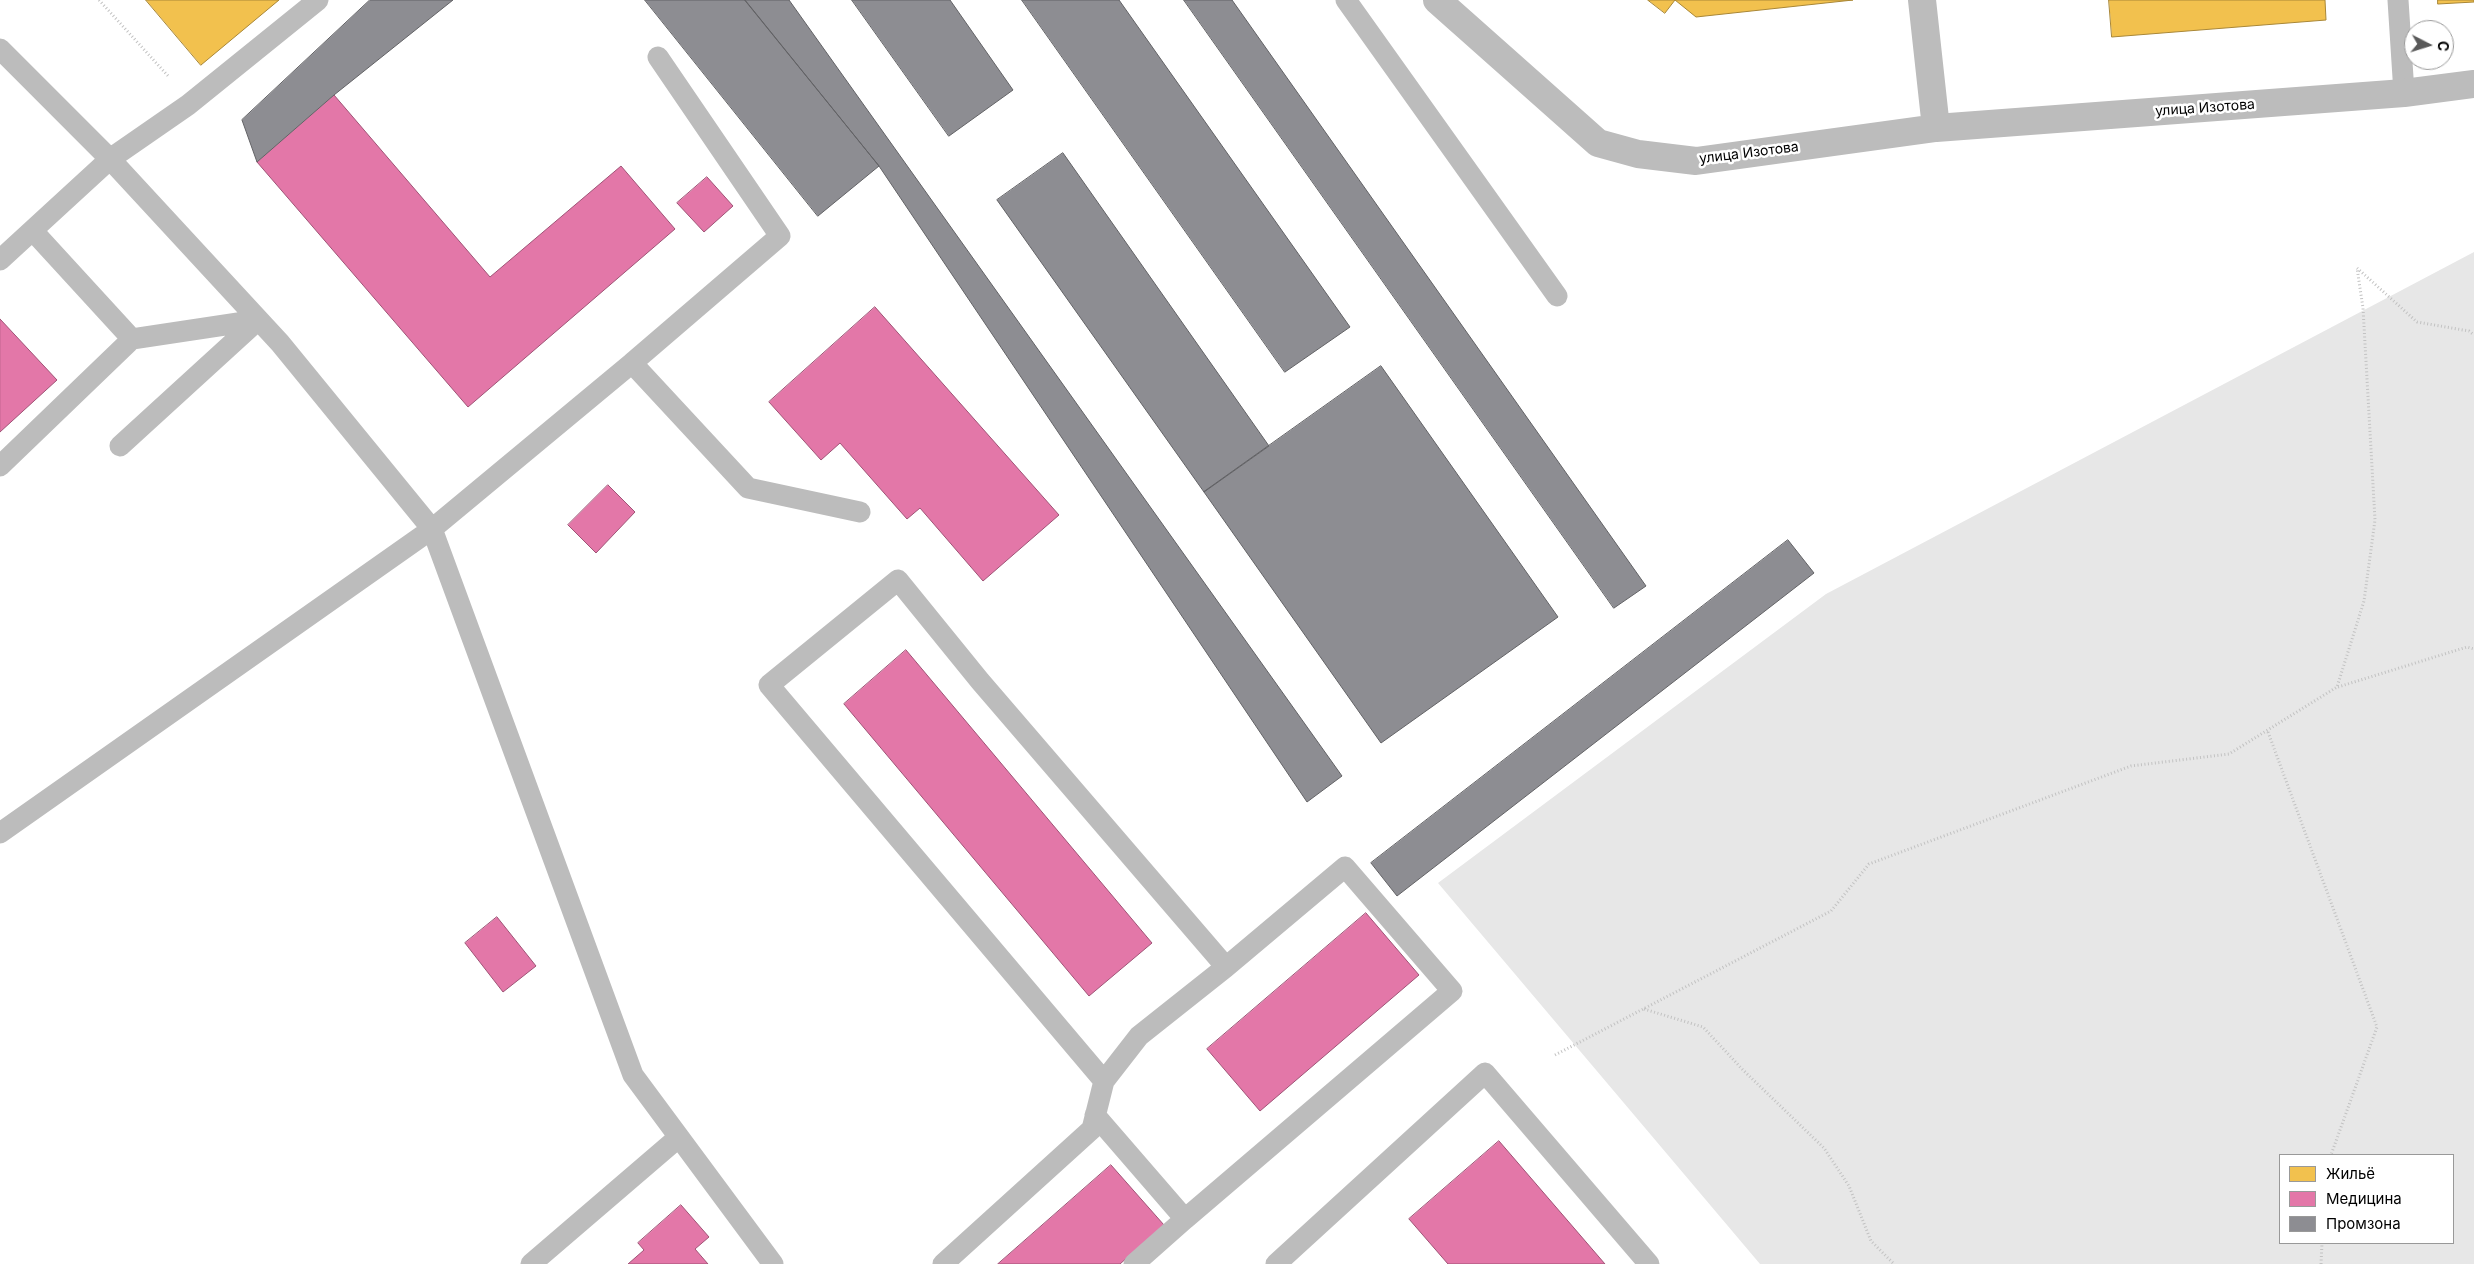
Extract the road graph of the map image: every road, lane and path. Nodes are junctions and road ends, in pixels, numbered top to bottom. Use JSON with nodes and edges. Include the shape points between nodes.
{"nodes":[{"id":1,"x":99,"y":0,"type":"edge"},
{"id":2,"x":318,"y":0,"type":"edge"},
{"id":3,"x":1346,"y":0,"type":"edge"},
{"id":4,"x":1437,"y":0,"type":"edge"},
{"id":5,"x":1922,"y":0,"type":"edge"},
{"id":6,"x":2398,"y":0,"type":"edge"},
{"id":7,"x":0,"y":49,"type":"edge"},
{"id":8,"x":658,"y":57,"type":"dead end"},
{"id":9,"x":2474,"y":84,"type":"edge"},
{"id":10,"x":2404,"y":93,"type":"junction"},
{"id":11,"x":199,"y":96,"type":"junction"},
{"id":12,"x":1936,"y":128,"type":"junction"},
{"id":13,"x":110,"y":159,"type":"junction"},
{"id":14,"x":33,"y":231,"type":"junction"},
{"id":15,"x":0,"y":260,"type":"edge"},
{"id":16,"x":1557,"y":296,"type":"dead end"},
{"id":17,"x":258,"y":320,"type":"junction"},
{"id":18,"x":2474,"y":335,"type":"edge"},
{"id":19,"x":132,"y":339,"type":"junction"},
{"id":20,"x":632,"y":363,"type":"junction"},
{"id":21,"x":120,"y":446,"type":"dead end"},
{"id":22,"x":0,"y":466,"type":"edge"},
{"id":23,"x":860,"y":512,"type":"dead end"},
{"id":24,"x":432,"y":529,"type":"junction"},
{"id":25,"x":2474,"y":649,"type":"edge"},
{"id":26,"x":2337,"y":687,"type":"junction"},
{"id":27,"x":2268,"y":732,"type":"junction"},
{"id":28,"x":0,"y":833,"type":"edge"},
{"id":29,"x":1226,"y":967,"type":"junction"},
{"id":30,"x":1644,"y":1008,"type":"junction"},
{"id":31,"x":1555,"y":1055,"type":"dead end"},
{"id":32,"x":1104,"y":1081,"type":"junction"},
{"id":33,"x":1096,"y":1115,"type":"junction"},
{"id":34,"x":679,"y":1137,"type":"junction"},
{"id":35,"x":2331,"y":1154,"type":"edge"},
{"id":36,"x":1185,"y":1219,"type":"junction"},
{"id":37,"x":2322,"y":1244,"type":"edge"},
{"id":38,"x":531,"y":1264,"type":"edge"},
{"id":39,"x":773,"y":1264,"type":"edge"},
{"id":40,"x":943,"y":1264,"type":"edge"},
{"id":41,"x":1134,"y":1264,"type":"edge"},
{"id":42,"x":1276,"y":1264,"type":"edge"},
{"id":43,"x":1650,"y":1264,"type":"edge"},
{"id":44,"x":1894,"y":1264,"type":"edge"},
{"id":45,"x":2321,"y":1264,"type":"edge"}],
"edges":[{"from":1,"to":11,"type":"path","via":[[167,76]]},
{"from":2,"to":11,"type":"lane"},
{"from":3,"to":16,"type":"lane"},
{"from":4,"to":12,"type":"street","name":"улица Изотова","via":[[1598,143],[1638,154],[1696,161]]},
{"from":5,"to":12,"type":"street"},
{"from":6,"to":10,"type":"lane"},
{"from":7,"to":13,"type":"lane"},
{"from":8,"to":20,"type":"lane","via":[[780,236]]},
{"from":9,"to":10,"type":"street","name":"улица Изотова"},
{"from":10,"to":12,"type":"street","name":"улица Изотова"},
{"from":11,"to":13,"type":"lane"},
{"from":13,"to":14,"type":"lane"},
{"from":13,"to":17,"type":"lane"},
{"from":14,"to":15,"type":"lane"},
{"from":14,"to":19,"type":"lane"},
{"from":17,"to":19,"type":"lane"},
{"from":17,"to":21,"type":"lane"},
{"from":17,"to":24,"type":"lane"},
{"from":18,"to":26,"type":"path","via":[[2469,331],[2417,322],[2356,268],[2363,308],[2375,520],[2364,600]]},
{"from":19,"to":22,"type":"lane"},
{"from":20,"to":23,"type":"lane","via":[[748,488]]},
{"from":20,"to":24,"type":"lane"},
{"from":24,"to":28,"type":"lane"},
{"from":24,"to":34,"type":"lane","via":[[633,1075]]},
{"from":25,"to":26,"type":"path","via":[[2467,647]]},
{"from":26,"to":27,"type":"path"},
{"from":27,"to":30,"type":"path","via":[[2229,754],[2131,766],[1869,864],[1831,912]]},
{"from":27,"to":35,"type":"path","via":[[2377,1027]]},
{"from":29,"to":32,"type":"lane","via":[[1139,1036]]},
{"from":29,"to":32,"type":"lane","via":[[980,681],[898,580],[769,685]]},
{"from":29,"to":36,"type":"lane","via":[[1345,868],[1452,991]]},
{"from":30,"to":31,"type":"path"},
{"from":30,"to":44,"type":"path","via":[[1703,1027],[1824,1148],[1849,1186],[1871,1241]]},
{"from":32,"to":33,"type":"lane"},
{"from":33,"to":36,"type":"lane"},
{"from":33,"to":40,"type":"lane","via":[[1092,1129]]},
{"from":34,"to":38,"type":"lane"},
{"from":34,"to":39,"type":"lane"},
{"from":36,"to":41,"type":"lane"},
{"from":37,"to":45,"type":"path"},
{"from":42,"to":43,"type":"lane","via":[[1485,1073]]}]}
